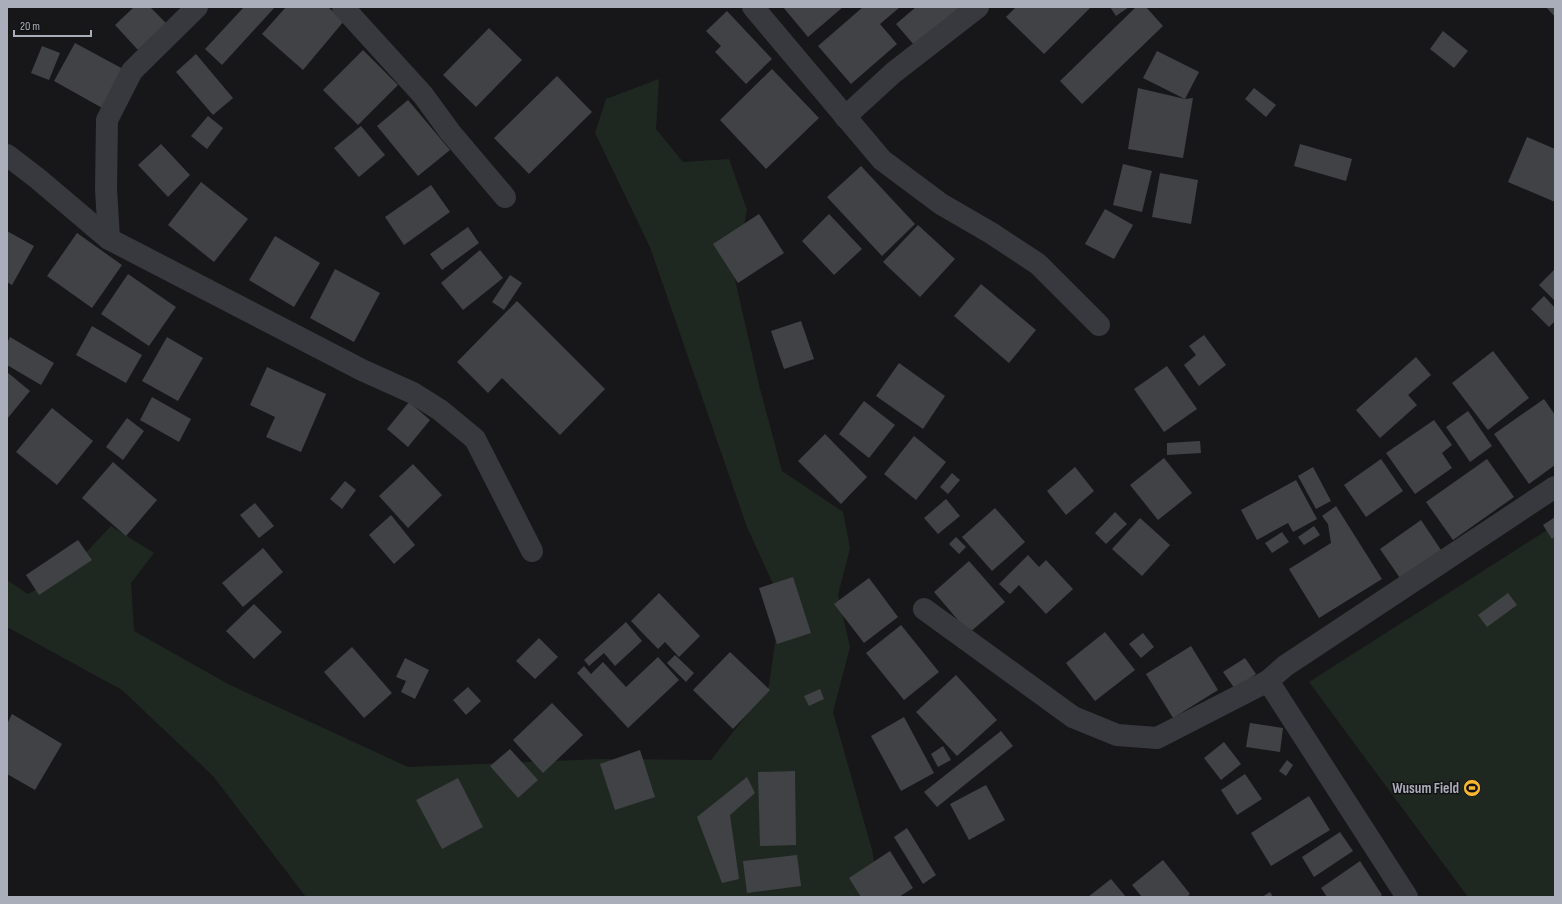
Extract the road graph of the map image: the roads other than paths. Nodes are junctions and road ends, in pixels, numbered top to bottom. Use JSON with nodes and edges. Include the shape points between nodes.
{"nodes":[{"id":1,"x":343,"y":7,"type":"edge"},
{"id":2,"x":753,"y":7,"type":"edge"},
{"id":3,"x":978,"y":7,"type":"edge"},
{"id":4,"x":192,"y":11,"type":"edge"},
{"id":5,"x":845,"y":117,"type":"junction"},
{"id":6,"x":7,"y":155,"type":"edge"},
{"id":7,"x":505,"y":197,"type":"dead end"},
{"id":8,"x":109,"y":239,"type":"junction"},
{"id":9,"x":1099,"y":325,"type":"dead end"},
{"id":10,"x":1555,"y":487,"type":"edge"},
{"id":11,"x":532,"y":551,"type":"dead end"},
{"id":12,"x":924,"y":609,"type":"dead end"},
{"id":13,"x":1268,"y":681,"type":"junction"},
{"id":14,"x":1399,"y":894,"type":"edge"}],
"edges":[{"from":1,"to":7,"type":"street","via":[[423,95],[450,132]]},
{"from":2,"to":5,"type":"street"},
{"from":3,"to":5,"type":"street","via":[[893,74]]},
{"from":4,"to":8,"type":"street","via":[[132,71],[107,120],[106,189]]},
{"from":5,"to":9,"type":"street","via":[[882,160],[941,204],[1038,264]]},
{"from":6,"to":8,"type":"street"},
{"from":8,"to":11,"type":"street","via":[[362,370],[413,393],[440,410],[474,439]]},
{"from":10,"to":13,"type":"street","via":[[1285,666]]},
{"from":12,"to":13,"type":"street","via":[[1073,717],[1116,735],[1157,738]]},
{"from":13,"to":14,"type":"street"}]}
